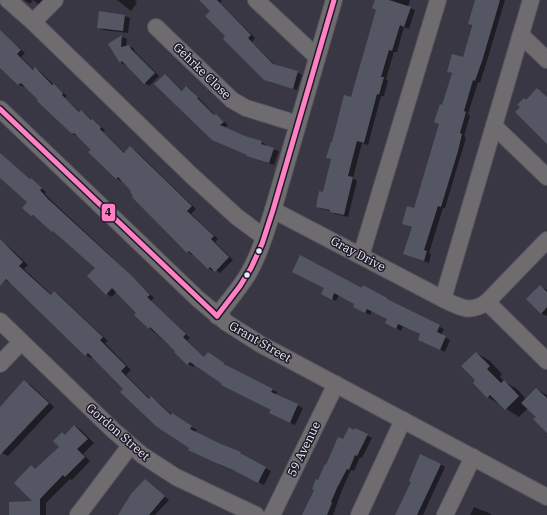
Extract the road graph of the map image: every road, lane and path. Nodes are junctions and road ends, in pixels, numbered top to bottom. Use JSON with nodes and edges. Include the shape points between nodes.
{"nodes":[{"id":1,"x":8,"y":0,"type":"edge"},
{"id":2,"x":55,"y":0,"type":"edge"},
{"id":3,"x":256,"y":0,"type":"edge"},
{"id":4,"x":334,"y":0,"type":"edge"},
{"id":5,"x":438,"y":0,"type":"edge"},
{"id":6,"x":531,"y":0,"type":"edge"},
{"id":7,"x":33,"y":22,"type":"junction"},
{"id":8,"x":156,"y":27,"type":"dead end"},
{"id":9,"x":521,"y":35,"type":"junction"},
{"id":10,"x":317,"y":57,"type":"junction"},
{"id":11,"x":547,"y":60,"type":"edge"},
{"id":12,"x":0,"y":109,"type":"edge"},
{"id":13,"x":298,"y":124,"type":"junction"},
{"id":14,"x":494,"y":126,"type":"junction"},
{"id":15,"x":547,"y":177,"type":"edge"},
{"id":16,"x":273,"y":210,"type":"junction"},
{"id":17,"x":264,"y":237,"type":"junction"},
{"id":18,"x":547,"y":240,"type":"edge"},
{"id":19,"x":361,"y":256,"type":"junction"},
{"id":20,"x":443,"y":298,"type":"junction"},
{"id":21,"x":487,"y":302,"type":"junction"},
{"id":22,"x":217,"y":316,"type":"junction"},
{"id":23,"x":0,"y":322,"type":"edge"},
{"id":24,"x":21,"y":342,"type":"junction"},
{"id":25,"x":547,"y":361,"type":"edge"},
{"id":26,"x":0,"y":364,"type":"edge"},
{"id":27,"x":336,"y":384,"type":"junction"},
{"id":28,"x":404,"y":420,"type":"junction"},
{"id":29,"x":130,"y":446,"type":"junction"},
{"id":30,"x":472,"y":457,"type":"junction"},
{"id":31,"x":547,"y":497,"type":"edge"},
{"id":32,"x":78,"y":515,"type":"edge"},
{"id":33,"x":256,"y":515,"type":"edge"},
{"id":34,"x":272,"y":515,"type":"edge"},
{"id":35,"x":359,"y":515,"type":"edge"},
{"id":36,"x":445,"y":515,"type":"edge"}],
"edges":[{"from":1,"to":7,"type":"street"},
{"from":2,"to":7,"type":"street"},
{"from":3,"to":10,"type":"street"},
{"from":4,"to":10,"type":"street"},
{"from":5,"to":19,"type":"street"},
{"from":6,"to":9,"type":"street"},
{"from":7,"to":17,"type":"street","via":[[191,175],[237,217]]},
{"from":8,"to":13,"type":"street","name":"Gehrke Close","via":[[232,100],[246,108]]},
{"from":9,"to":11,"type":"street"},
{"from":9,"to":14,"type":"street"},
{"from":10,"to":13,"type":"street"},
{"from":12,"to":22,"type":"street","name":"Grant Street"},
{"from":13,"to":16,"type":"street"},
{"from":14,"to":15,"type":"street"},
{"from":14,"to":20,"type":"street"},
{"from":16,"to":17,"type":"street"},
{"from":16,"to":19,"type":"street","name":"Gray Drive"},
{"from":17,"to":22,"type":"street","via":[[247,276]]},
{"from":18,"to":21,"type":"street","name":"Gray Drive"},
{"from":19,"to":20,"type":"street","name":"Gray Drive"},
{"from":20,"to":21,"type":"street","name":"Gray Drive","via":[[466,309],[481,307]]},
{"from":21,"to":25,"type":"street"},
{"from":22,"to":27,"type":"street","name":"Grant Street","via":[[260,344]]},
{"from":23,"to":24,"type":"street","name":"Gordon Street"},
{"from":24,"to":26,"type":"street"},
{"from":24,"to":29,"type":"street","name":"Gordon Street"},
{"from":27,"to":28,"type":"street","name":"Grant Street"},
{"from":27,"to":34,"type":"street","name":"59 Avenue"},
{"from":28,"to":30,"type":"street","name":"Grant Street"},
{"from":28,"to":35,"type":"street"},
{"from":29,"to":32,"type":"street"},
{"from":29,"to":33,"type":"street","name":"Gordon Street","via":[[176,477]]},
{"from":30,"to":31,"type":"street","name":"Grant Street"},
{"from":30,"to":36,"type":"street"}]}
